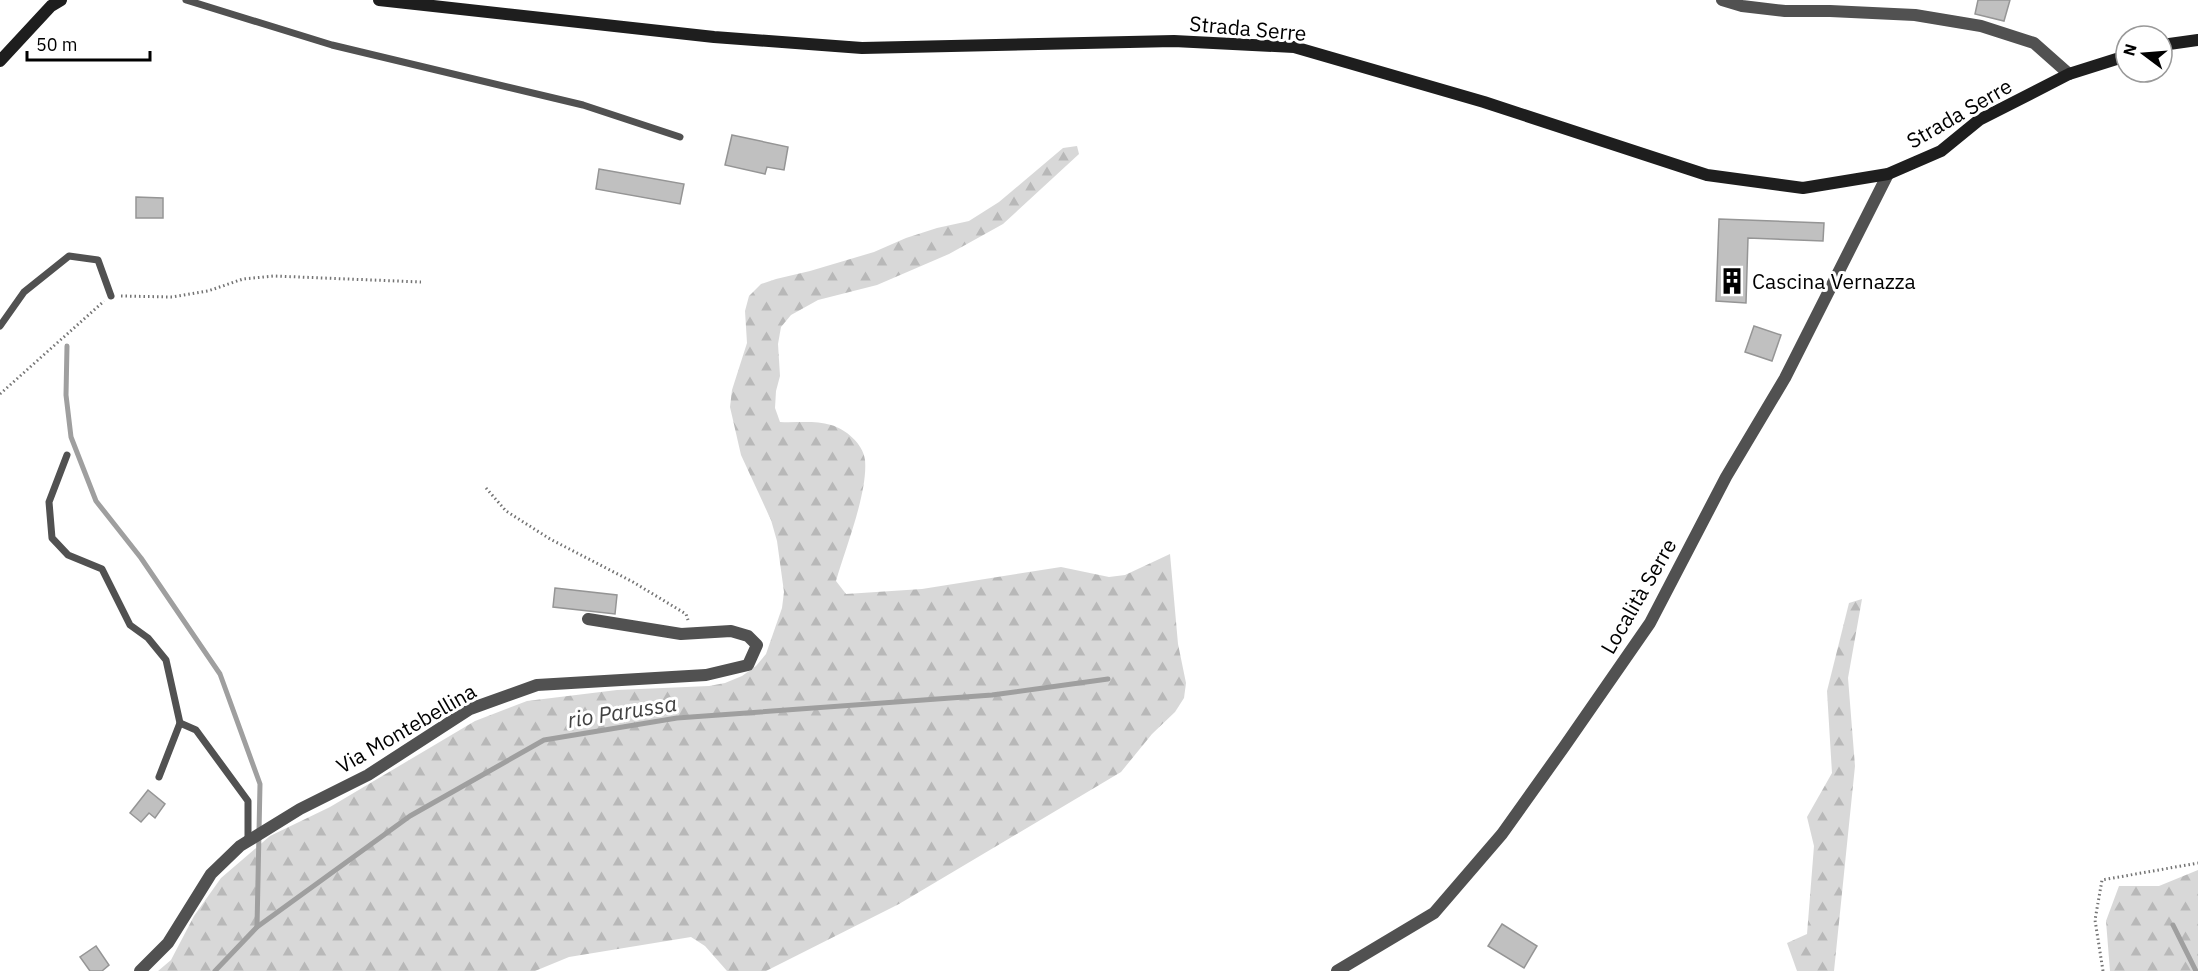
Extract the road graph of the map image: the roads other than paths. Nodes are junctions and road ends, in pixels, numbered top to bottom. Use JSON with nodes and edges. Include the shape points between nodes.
{"nodes":[{"id":1,"x":61,"y":0,"type":"edge"},
{"id":2,"x":186,"y":0,"type":"edge"},
{"id":3,"x":379,"y":0,"type":"edge"},
{"id":4,"x":1722,"y":0,"type":"edge"},
{"id":5,"x":2198,"y":40,"type":"edge"},
{"id":6,"x":2174,"y":43,"type":"edge"},
{"id":7,"x":2114,"y":60,"type":"edge"},
{"id":8,"x":0,"y":61,"type":"edge"},
{"id":9,"x":2069,"y":74,"type":"junction"},
{"id":10,"x":680,"y":137,"type":"dead end"},
{"id":11,"x":1888,"y":174,"type":"junction"},
{"id":12,"x":111,"y":296,"type":"road end"},
{"id":13,"x":0,"y":326,"type":"edge"},
{"id":14,"x":67,"y":455,"type":"dead end"},
{"id":15,"x":588,"y":619,"type":"dead end"},
{"id":16,"x":180,"y":723,"type":"junction"},
{"id":17,"x":159,"y":777,"type":"dead end"},
{"id":18,"x":248,"y":841,"type":"junction"},
{"id":19,"x":140,"y":971,"type":"edge"},
{"id":20,"x":1337,"y":971,"type":"edge"}],
"edges":[{"from":1,"to":8,"type":"main road"},
{"from":2,"to":10,"type":"lane","via":[[332,45],[583,105]]},
{"from":3,"to":11,"type":"main road","name":"Strada Serre","via":[[714,37],[862,48],[1174,42],[1294,47],[1484,102],[1707,175],[1803,188]]},
{"from":4,"to":9,"type":"street","via":[[1785,11],[1915,15],[1981,26],[2034,43]]},
{"from":5,"to":6,"type":"main road"},
{"from":7,"to":9,"type":"main road","name":"Strada Serre"},
{"from":9,"to":11,"type":"main road","name":"Strada Serre","via":[[1979,120],[1941,151]]},
{"from":11,"to":20,"type":"street","name":"Località Serre","via":[[1785,378],[1726,477],[1650,623],[1502,834],[1434,913]]},
{"from":12,"to":13,"type":"lane","via":[[98,260],[69,256],[24,292]]},
{"from":14,"to":16,"type":"lane","via":[[49,502],[52,538],[68,555],[102,569],[130,625],[166,660]]},
{"from":15,"to":18,"type":"street","name":"Via Montebellina","via":[[681,634],[731,631],[748,636],[757,645],[748,665],[706,675],[537,685],[470,709],[368,775]]},
{"from":16,"to":17,"type":"lane"},
{"from":16,"to":18,"type":"lane","via":[[196,730],[248,801]]},
{"from":18,"to":19,"type":"street","name":"Via Montebellina","via":[[211,874],[168,943]]}]}
